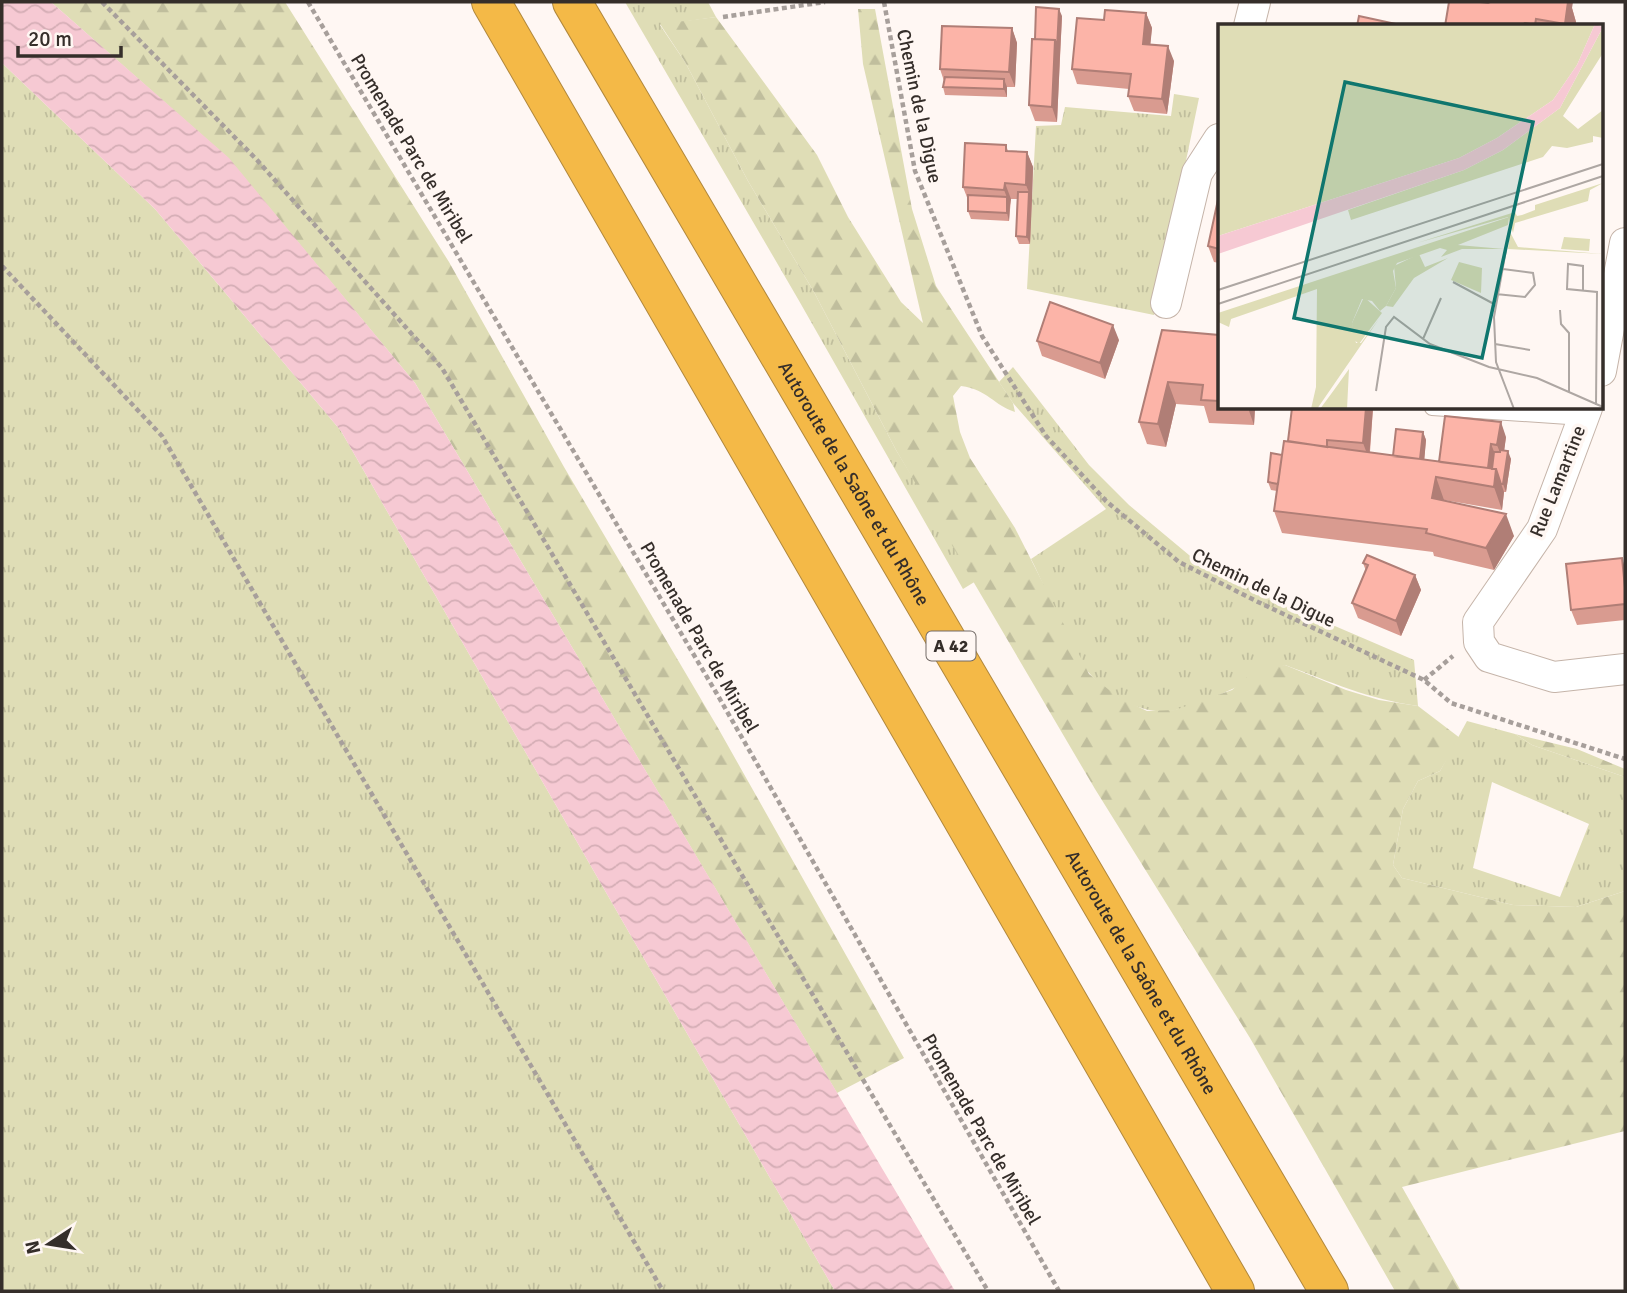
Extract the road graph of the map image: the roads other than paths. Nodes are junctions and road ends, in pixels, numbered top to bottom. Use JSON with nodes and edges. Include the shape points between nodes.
{"nodes":[{"id":1,"x":491,"y":2,"type":"edge"},
{"id":2,"x":572,"y":2,"type":"edge"},
{"id":3,"x":1255,"y":2,"type":"edge"},
{"id":4,"x":1250,"y":24,"type":"edge"},
{"id":5,"x":1218,"y":141,"type":"edge"},
{"id":6,"x":1625,"y":243,"type":"edge"},
{"id":7,"x":1166,"y":303,"type":"dead end"},
{"id":8,"x":1602,"y":366,"type":"edge"},
{"id":9,"x":1493,"y":410,"type":"edge"},
{"id":10,"x":1585,"y":413,"type":"edge"},
{"id":11,"x":1625,"y":669,"type":"edge"},
{"id":12,"x":1235,"y":1291,"type":"edge"},
{"id":13,"x":1329,"y":1291,"type":"edge"}],
"edges":[{"from":1,"to":12,"type":"highway"},
{"from":2,"to":13,"type":"highway","name":"Autoroute de la Saône et du Rhône","number":"A 42"},
{"from":3,"to":4,"type":"street"},
{"from":5,"to":7,"type":"street","via":[[1197,173]]},
{"from":6,"to":8,"type":"street"},
{"from":9,"to":10,"type":"lane"},
{"from":10,"to":11,"type":"street","name":"Rue Lamartine","via":[[1542,529],[1478,622],[1479,642],[1489,657],[1554,677]]}]}
